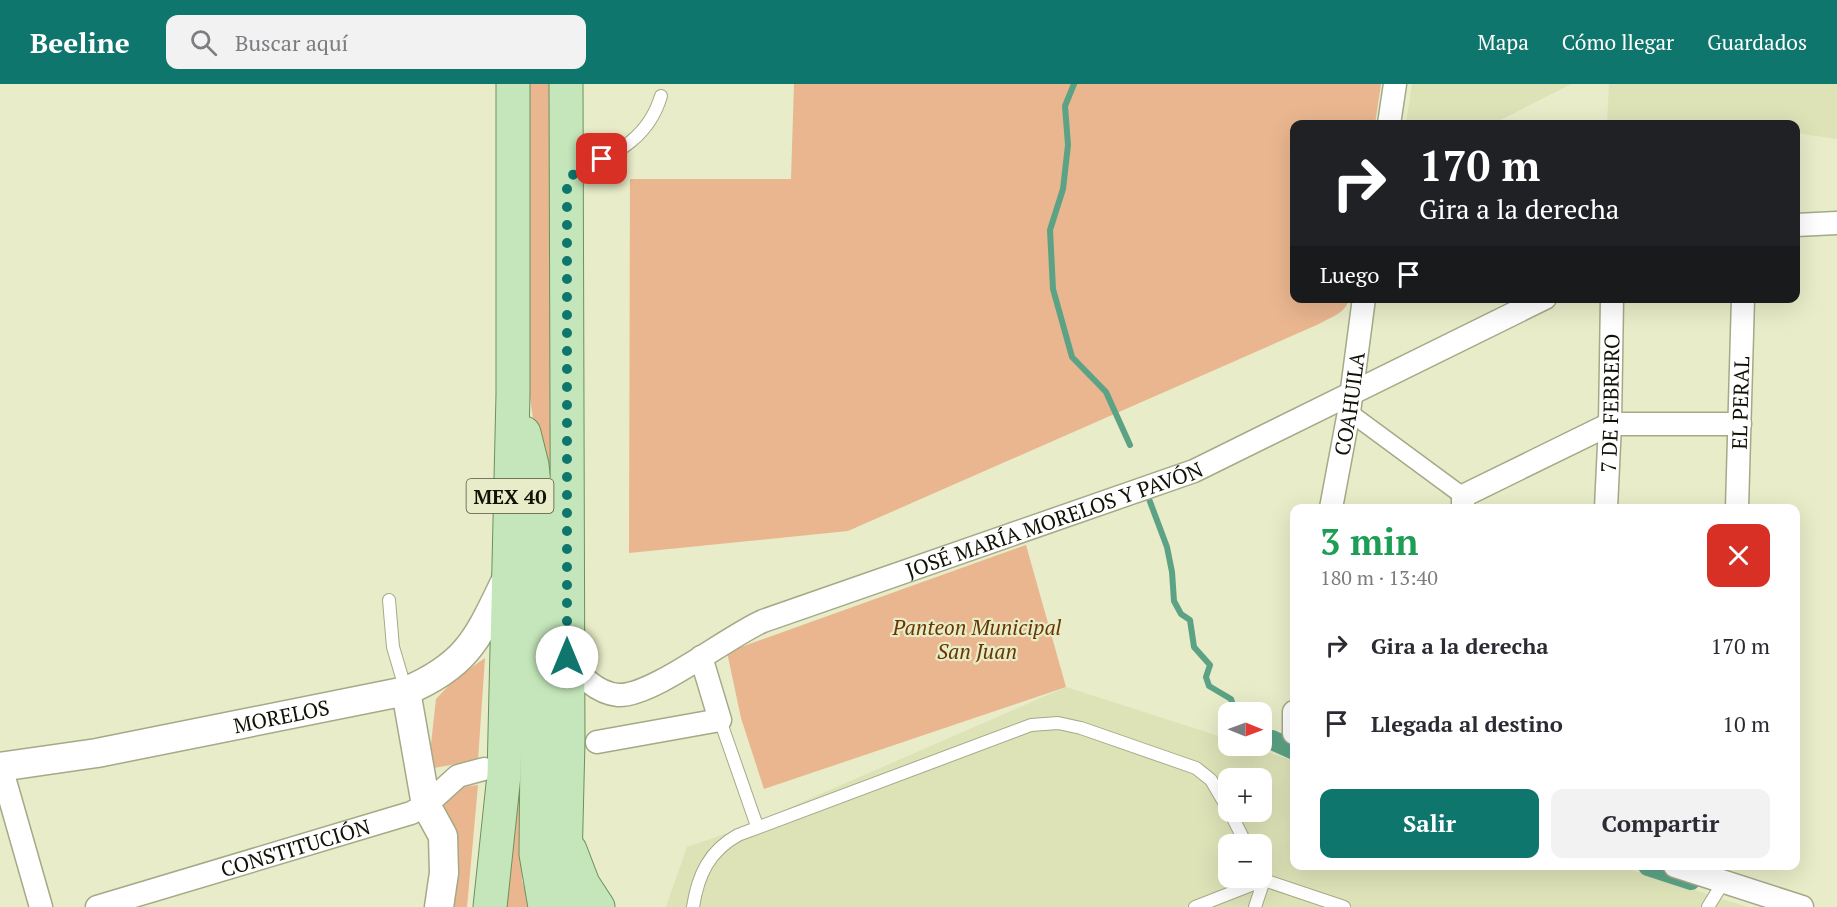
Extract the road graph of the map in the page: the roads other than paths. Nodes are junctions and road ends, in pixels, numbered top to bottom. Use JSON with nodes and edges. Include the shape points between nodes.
{"nodes":[{"id":1,"x":513,"y":84,"type":"edge"},
{"id":2,"x":566,"y":84,"type":"edge"},
{"id":3,"x":1395,"y":84,"type":"edge"},
{"id":4,"x":661,"y":96,"type":"dead end"},
{"id":5,"x":1390,"y":120,"type":"edge"},
{"id":6,"x":567,"y":178,"type":"junction"},
{"id":7,"x":1837,"y":223,"type":"edge"},
{"id":8,"x":1800,"y":225,"type":"edge"},
{"id":9,"x":1363,"y":303,"type":"edge"},
{"id":10,"x":1536,"y":303,"type":"edge"},
{"id":11,"x":1612,"y":303,"type":"edge"},
{"id":12,"x":1743,"y":303,"type":"edge"},
{"id":13,"x":513,"y":394,"type":"junction"},
{"id":14,"x":1350,"y":402,"type":"junction"},
{"id":15,"x":1610,"y":424,"type":"junction"},
{"id":16,"x":1740,"y":424,"type":"junction"},
{"id":17,"x":1463,"y":502,"type":"edge"},
{"id":18,"x":1332,"y":504,"type":"edge"},
{"id":19,"x":1606,"y":504,"type":"edge"},
{"id":20,"x":1737,"y":504,"type":"edge"},
{"id":21,"x":507,"y":576,"type":"junction"},
{"id":22,"x":389,"y":600,"type":"dead end"},
{"id":23,"x":567,"y":657,"type":"junction"},
{"id":24,"x":701,"y":657,"type":"junction"},
{"id":25,"x":406,"y":691,"type":"junction"},
{"id":26,"x":720,"y":720,"type":"junction"},
{"id":27,"x":597,"y":742,"type":"dead end"},
{"id":28,"x":1,"y":767,"type":"edge"},
{"id":29,"x":484,"y":769,"type":"dead end"},
{"id":30,"x":1218,"y":792,"type":"edge"},
{"id":31,"x":426,"y":805,"type":"junction"},
{"id":32,"x":757,"y":826,"type":"junction"},
{"id":33,"x":566,"y":835,"type":"junction"},
{"id":34,"x":1704,"y":870,"type":"edge"},
{"id":35,"x":1725,"y":873,"type":"edge"},
{"id":36,"x":1272,"y":880,"type":"edge"},
{"id":37,"x":1238,"y":888,"type":"edge"},
{"id":38,"x":1260,"y":888,"type":"edge"},
{"id":39,"x":41,"y":907,"type":"edge"},
{"id":40,"x":97,"y":907,"type":"edge"},
{"id":41,"x":439,"y":907,"type":"edge"},
{"id":42,"x":489,"y":907,"type":"edge"},
{"id":43,"x":544,"y":907,"type":"edge"},
{"id":44,"x":564,"y":907,"type":"edge"},
{"id":45,"x":598,"y":907,"type":"edge"},
{"id":46,"x":693,"y":907,"type":"edge"},
{"id":47,"x":1195,"y":907,"type":"edge"},
{"id":48,"x":1256,"y":907,"type":"edge"},
{"id":49,"x":1344,"y":907,"type":"edge"},
{"id":50,"x":1708,"y":907,"type":"edge"},
{"id":51,"x":1802,"y":907,"type":"edge"}],
"edges":[{"from":1,"to":13,"type":"main road","number":"MEX 40"},
{"from":2,"to":6,"type":"main road","number":"MEX 40"},
{"from":3,"to":5,"type":"street"},
{"from":4,"to":6,"type":"lane","via":[[655,116],[643,132]]},
{"from":6,"to":23,"type":"main road","number":"MEX 40"},
{"from":7,"to":8,"type":"street"},
{"from":9,"to":14,"type":"street","name":"COAHUILA"},
{"from":10,"to":14,"type":"street","name":"JOSÉ MARÍA MORELOS Y PAVÓN"},
{"from":11,"to":15,"type":"street","name":"7 DE FEBRERO"},
{"from":12,"to":16,"type":"street","name":"EL PERAL"},
{"from":13,"to":21,"type":"main road","number":"MEX 40"},
{"from":13,"to":43,"type":"main road","via":[[532,465],[539,534],[536,854]]},
{"from":14,"to":17,"type":"street"},
{"from":14,"to":18,"type":"street","name":"COAHUILA"},
{"from":14,"to":24,"type":"street","name":"JOSÉ MARÍA MORELOS Y PAVÓN","via":[[1194,471],[762,621]]},
{"from":15,"to":16,"type":"street"},
{"from":15,"to":17,"type":"street"},
{"from":15,"to":19,"type":"street","name":"7 DE FEBRERO"},
{"from":16,"to":20,"type":"street","name":"EL PERAL"},
{"from":21,"to":25,"type":"street","name":"MORELOS","via":[[479,635],[460,660],[434,679]]},
{"from":21,"to":42,"type":"main road","number":"MEX 40","via":[[504,775]]},
{"from":22,"to":25,"type":"lane","via":[[393,647]]},
{"from":23,"to":24,"type":"street","name":"JOSÉ MARÍA MORELOS Y PAVÓN","via":[[588,682],[619,695],[652,685]]},
{"from":23,"to":33,"type":"main road","number":"MEX 40"},
{"from":24,"to":26,"type":"street"},
{"from":25,"to":28,"type":"street","name":"MORELOS","via":[[142,745]]},
{"from":25,"to":31,"type":"street"},
{"from":26,"to":27,"type":"street"},
{"from":26,"to":32,"type":"lane"},
{"from":28,"to":39,"type":"street"},
{"from":29,"to":31,"type":"street","name":"CONSTITUCIÓN","via":[[458,776]]},
{"from":30,"to":32,"type":"lane","via":[[1196,768],[1082,728],[1058,723],[1031,725]]},
{"from":31,"to":40,"type":"street","name":"CONSTITUCIÓN","via":[[411,813]]},
{"from":31,"to":41,"type":"street","via":[[443,836],[444,873]]},
{"from":32,"to":46,"type":"lane","via":[[722,844],[708,861],[697,882]]},
{"from":33,"to":44,"type":"main road","number":"MEX 40"},
{"from":33,"to":45,"type":"main road","via":[[583,884]]},
{"from":34,"to":35,"type":"street"},
{"from":35,"to":50,"type":"lane"},
{"from":35,"to":51,"type":"street"},
{"from":36,"to":49,"type":"lane"},
{"from":37,"to":47,"type":"lane"},
{"from":38,"to":48,"type":"lane"}]}
